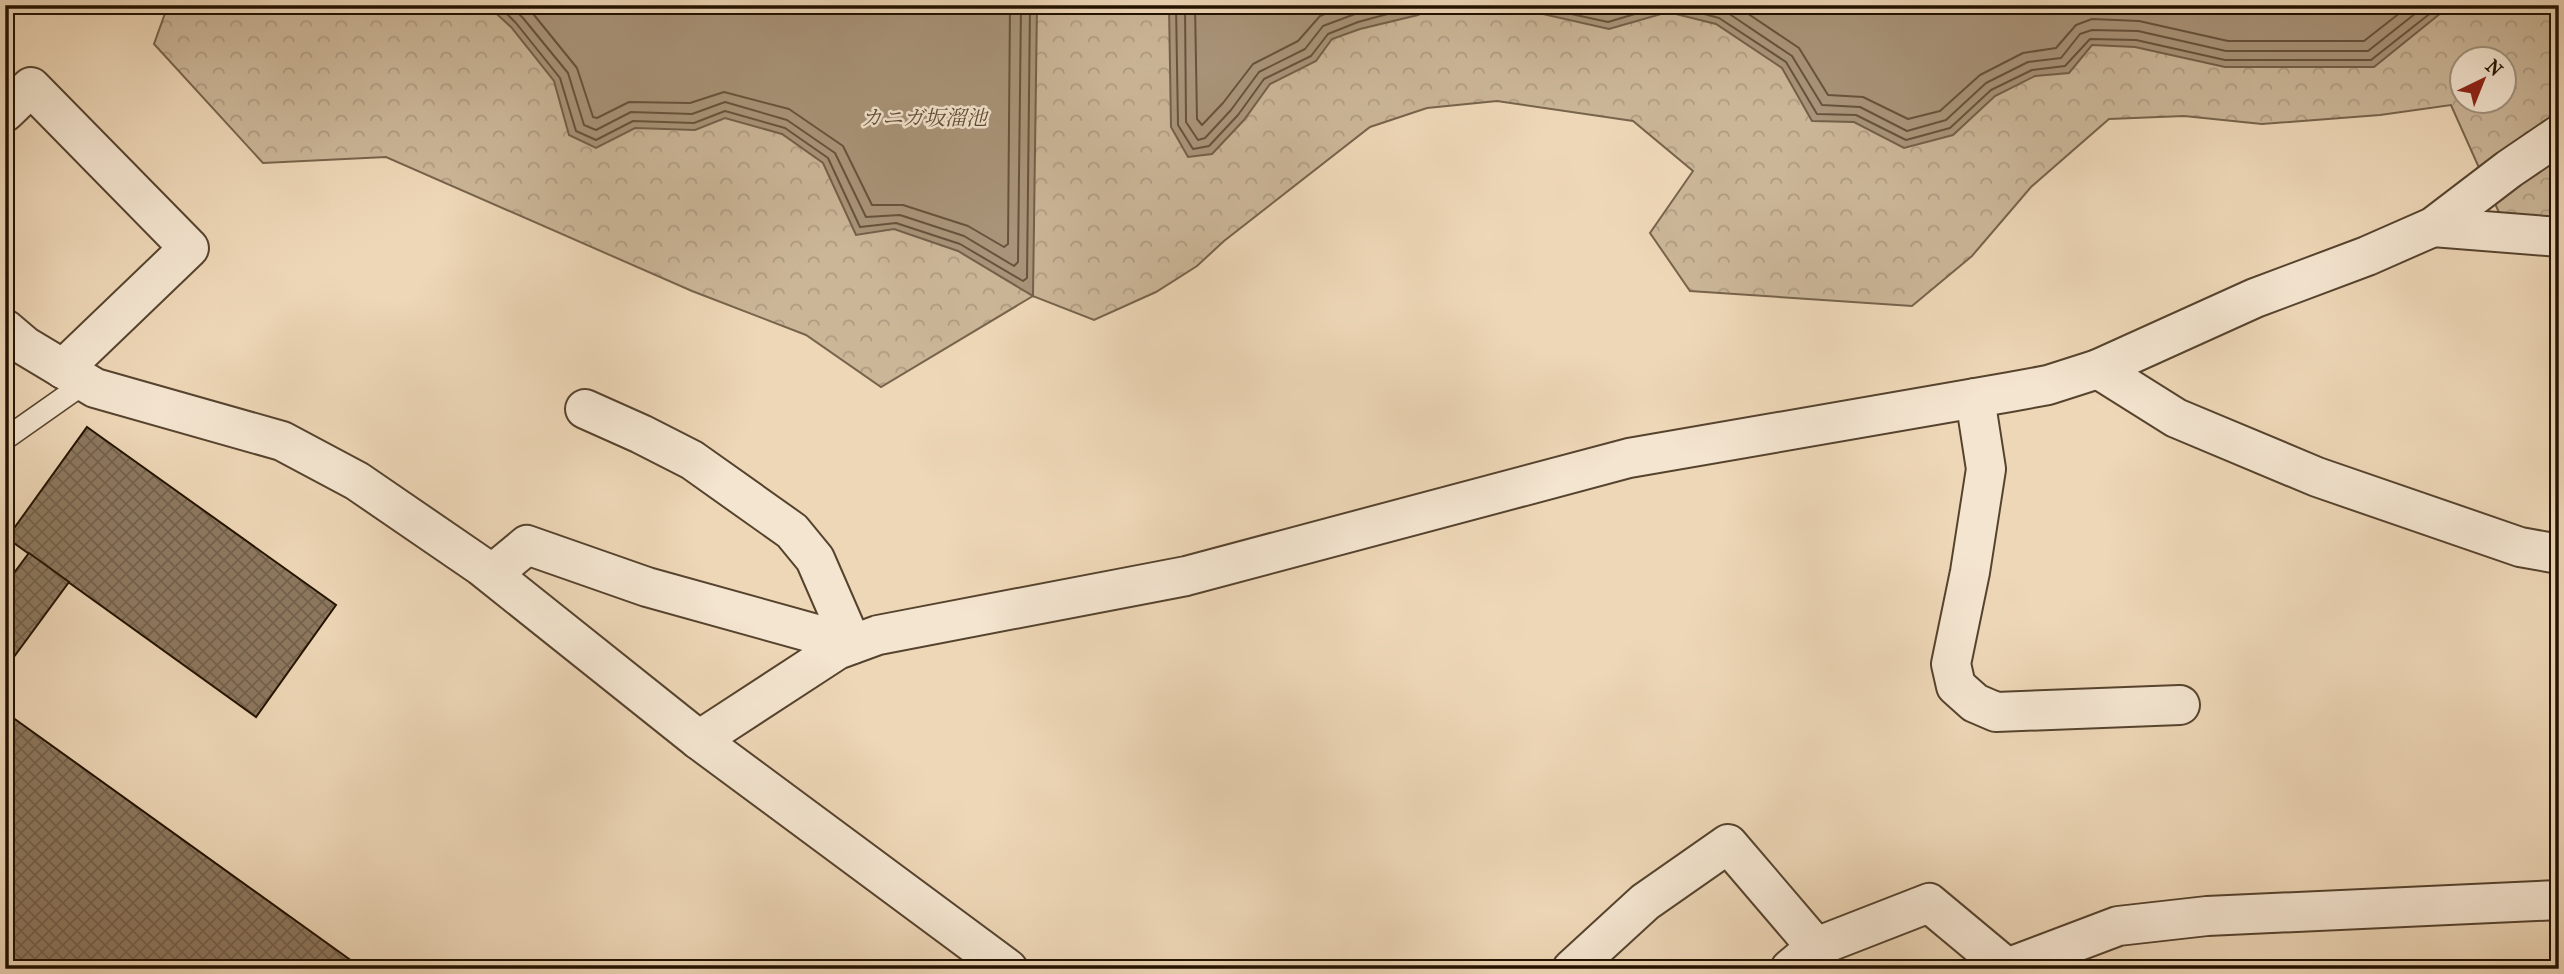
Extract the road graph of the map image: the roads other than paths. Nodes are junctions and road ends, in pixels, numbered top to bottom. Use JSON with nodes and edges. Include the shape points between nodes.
{"nodes":[{"id":1,"x":5,"y":112,"type":"edge"},
{"id":2,"x":2559,"y":135,"type":"edge"},
{"id":3,"x":2433,"y":227,"type":"junction"},
{"id":4,"x":2559,"y":237,"type":"edge"},
{"id":5,"x":12,"y":337,"type":"edge"},
{"id":6,"x":2098,"y":369,"type":"junction"},
{"id":7,"x":75,"y":376,"type":"junction"},
{"id":8,"x":1975,"y":398,"type":"junction"},
{"id":9,"x":584,"y":409,"type":"dead end"},
{"id":10,"x":5,"y":439,"type":"edge"},
{"id":11,"x":2559,"y":554,"type":"edge"},
{"id":12,"x":492,"y":574,"type":"junction"},
{"id":13,"x":852,"y":644,"type":"junction"},
{"id":14,"x":2180,"y":705,"type":"dead end"},
{"id":15,"x":699,"y":740,"type":"junction"},
{"id":16,"x":2559,"y":901,"type":"edge"},
{"id":17,"x":1803,"y":958,"type":"edge"},
{"id":18,"x":1008,"y":969,"type":"edge"},
{"id":19,"x":1572,"y":969,"type":"edge"}],
"edges":[{"from":1,"to":7,"type":"street","via":[[31,87],[189,248]]},
{"from":2,"to":3,"type":"street"},
{"from":3,"to":4,"type":"street"},
{"from":3,"to":6,"type":"street","via":[[2255,298]]},
{"from":5,"to":7,"type":"street"},
{"from":6,"to":8,"type":"street","via":[[2048,385]]},
{"from":6,"to":11,"type":"street","via":[[2176,418],[2317,477],[2520,547]]},
{"from":7,"to":10,"type":"lane"},
{"from":7,"to":12,"type":"street","via":[[95,388],[282,441],[357,481]]},
{"from":8,"to":13,"type":"street","via":[[1629,458],[1186,576],[878,635]]},
{"from":8,"to":14,"type":"street","via":[[1986,469],[1951,664],[1956,686],[1975,703],[1996,712]]},
{"from":9,"to":13,"type":"street","via":[[692,460],[792,531],[815,559]]},
{"from":12,"to":13,"type":"street","via":[[527,545],[647,587]]},
{"from":12,"to":15,"type":"street"},
{"from":13,"to":15,"type":"street"},
{"from":15,"to":18,"type":"street"},
{"from":16,"to":17,"type":"street","via":[[2207,916],[2118,926],[2007,968],[1929,903]]},
{"from":17,"to":19,"type":"street","via":[[1728,844],[1645,902]]}]}
